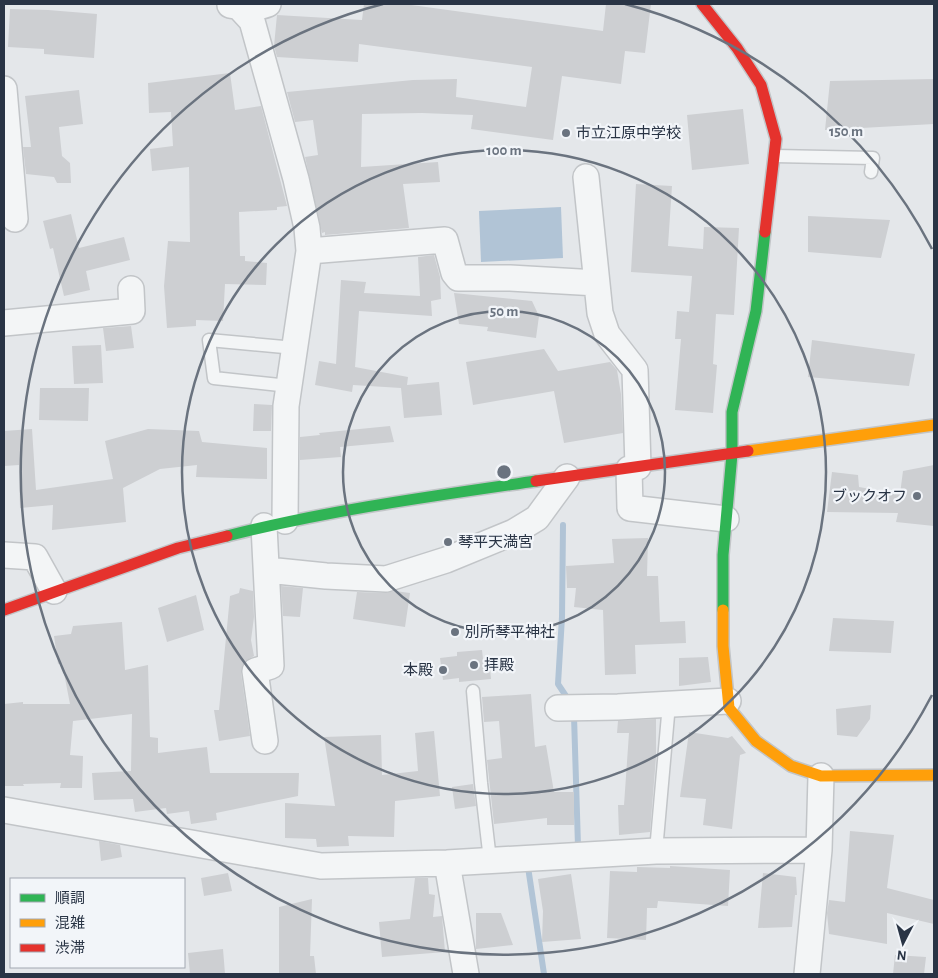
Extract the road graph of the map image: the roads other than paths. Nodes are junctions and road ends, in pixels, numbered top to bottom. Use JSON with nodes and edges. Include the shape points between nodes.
{"nodes":[{"id":1,"x":268,"y":4,"type":"edge"},
{"id":2,"x":702,"y":4,"type":"edge"},
{"id":3,"x":235,"y":5,"type":"edge"},
{"id":4,"x":4,"y":89,"type":"edge"},
{"id":5,"x":775,"y":156,"type":"junction"},
{"id":6,"x":871,"y":172,"type":"dead end"},
{"id":7,"x":586,"y":177,"type":"dead end"},
{"id":8,"x":14,"y":219,"type":"dead end"},
{"id":9,"x":309,"y":251,"type":"junction"},
{"id":10,"x":597,"y":283,"type":"junction"},
{"id":11,"x":131,"y":289,"type":"dead end"},
{"id":12,"x":4,"y":323,"type":"edge"},
{"id":13,"x":295,"y":348,"type":"junction"},
{"id":14,"x":289,"y":386,"type":"junction"},
{"id":15,"x":934,"y":425,"type":"edge"},
{"id":16,"x":732,"y":454,"type":"junction"},
{"id":17,"x":634,"y":468,"type":"junction"},
{"id":18,"x":567,"y":477,"type":"junction"},
{"id":19,"x":726,"y":519,"type":"junction"},
{"id":20,"x":274,"y":523,"type":"junction"},
{"id":21,"x":4,"y":555,"type":"edge"},
{"id":22,"x":267,"y":570,"type":"junction"},
{"id":23,"x":54,"y":591,"type":"junction"},
{"id":24,"x":4,"y":610,"type":"edge"},
{"id":25,"x":473,"y":691,"type":"dead end"},
{"id":26,"x":728,"y":701,"type":"junction"},
{"id":27,"x":669,"y":704,"type":"junction"},
{"id":28,"x":558,"y":708,"type":"dead end"},
{"id":29,"x":265,"y":741,"type":"dead end"},
{"id":30,"x":934,"y":775,"type":"edge"},
{"id":31,"x":821,"y":776,"type":"junction"},
{"id":32,"x":4,"y":810,"type":"edge"},
{"id":33,"x":656,"y":850,"type":"junction"},
{"id":34,"x":819,"y":850,"type":"junction"},
{"id":35,"x":490,"y":860,"type":"junction"},
{"id":36,"x":447,"y":863,"type":"junction"},
{"id":37,"x":466,"y":974,"type":"edge"},
{"id":38,"x":807,"y":974,"type":"edge"}],
"edges":[{"from":1,"to":3,"type":"street","via":[[259,8]]},
{"from":2,"to":5,"type":"street","via":[[761,85],[776,139]]},
{"from":3,"to":9,"type":"street","via":[[252,21],[296,179]]},
{"from":4,"to":8,"type":"street"},
{"from":5,"to":6,"type":"lane","via":[[873,158]]},
{"from":5,"to":16,"type":"street","via":[[756,311],[732,412]]},
{"from":7,"to":10,"type":"street"},
{"from":9,"to":10,"type":"street","via":[[445,240],[458,278]]},
{"from":9,"to":13,"type":"street"},
{"from":10,"to":17,"type":"street","via":[[600,313],[607,334],[635,370]]},
{"from":11,"to":12,"type":"street","via":[[132,311]]},
{"from":13,"to":14,"type":"street"},
{"from":13,"to":14,"type":"lane","via":[[209,340],[214,378]]},
{"from":14,"to":20,"type":"street"},
{"from":15,"to":16,"type":"street"},
{"from":16,"to":17,"type":"street"},
{"from":16,"to":19,"type":"street"},
{"from":17,"to":18,"type":"street"},
{"from":17,"to":19,"type":"street","via":[[630,508]]},
{"from":18,"to":20,"type":"street"},
{"from":18,"to":22,"type":"street","via":[[537,518],[514,532],[386,580]]},
{"from":19,"to":26,"type":"street","via":[[723,646]]},
{"from":20,"to":22,"type":"street"},
{"from":20,"to":23,"type":"street","via":[[178,548]]},
{"from":21,"to":23,"type":"street","via":[[34,557]]},
{"from":22,"to":29,"type":"street","via":[[270,666],[255,671]]},
{"from":23,"to":24,"type":"street"},
{"from":25,"to":35,"type":"lane"},
{"from":26,"to":27,"type":"street"},
{"from":26,"to":31,"type":"street","via":[[729,708],[756,742],[791,766]]},
{"from":27,"to":28,"type":"street"},
{"from":27,"to":33,"type":"lane"},
{"from":30,"to":31,"type":"street"},
{"from":31,"to":34,"type":"street"},
{"from":32,"to":36,"type":"street","via":[[320,866]]},
{"from":33,"to":34,"type":"street"},
{"from":33,"to":35,"type":"street"},
{"from":34,"to":38,"type":"street"},
{"from":35,"to":36,"type":"street"},
{"from":36,"to":37,"type":"street"}]}
